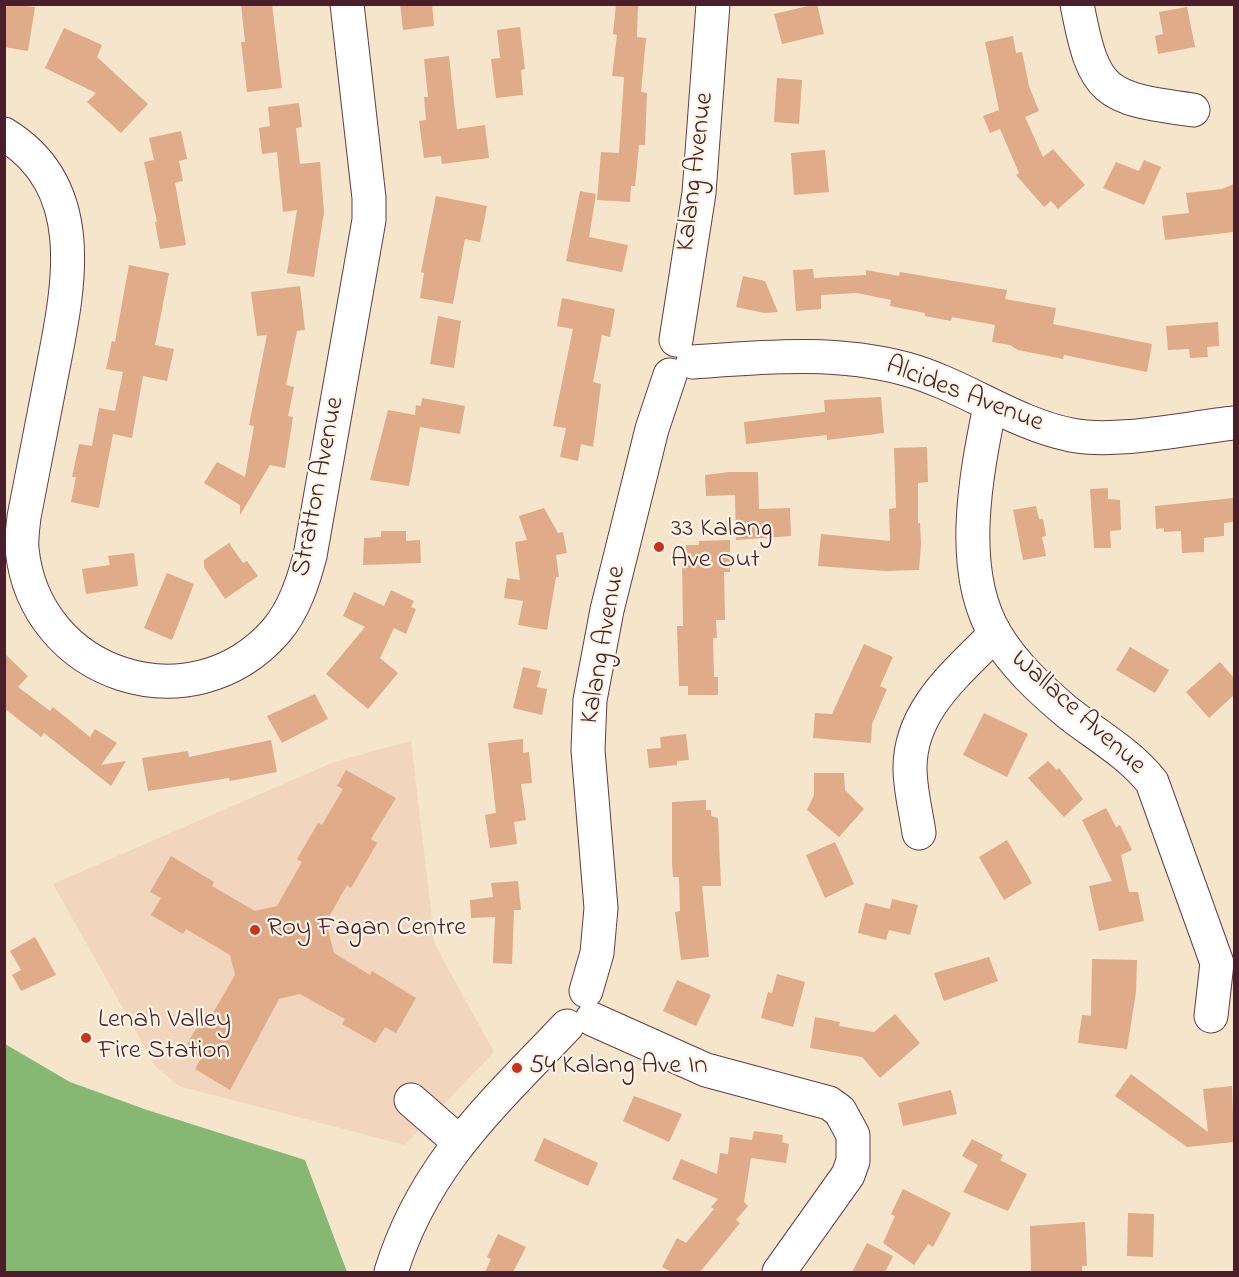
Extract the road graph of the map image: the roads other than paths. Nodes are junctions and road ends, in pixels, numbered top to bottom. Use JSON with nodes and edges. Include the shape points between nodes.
{"nodes":[{"id":1,"x":347,"y":4,"type":"edge"},
{"id":2,"x":714,"y":4,"type":"edge"},
{"id":3,"x":1077,"y":4,"type":"edge"},
{"id":4,"x":1193,"y":110,"type":"dead end"},
{"id":5,"x":4,"y":134,"type":"edge"},
{"id":6,"x":680,"y":359,"type":"junction"},
{"id":7,"x":990,"y":406,"type":"junction"},
{"id":8,"x":1234,"y":423,"type":"edge"},
{"id":9,"x":18,"y":479,"type":"edge"},
{"id":10,"x":995,"y":634,"type":"junction"},
{"id":11,"x":919,"y":833,"type":"dead end"},
{"id":12,"x":582,"y":1012,"type":"junction"},
{"id":13,"x":1211,"y":1016,"type":"dead end"},
{"id":14,"x":411,"y":1101,"type":"dead end"},
{"id":15,"x":459,"y":1142,"type":"junction"},
{"id":16,"x":391,"y":1272,"type":"edge"},
{"id":17,"x":779,"y":1272,"type":"edge"}],
"edges":[{"from":1,"to":9,"type":"street","name":"Stratton Avenue","via":[[369,198],[366,242],[310,556],[303,581],[278,629],[238,663],[216,674],[190,680],[136,680],[94,662],[51,622],[28,575],[22,548],[24,517]]},
{"from":2,"to":6,"type":"street","name":"Kalang Avenue","via":[[699,193]]},
{"from":3,"to":4,"type":"street","via":[[1093,69],[1104,83],[1120,95],[1143,103]]},
{"from":5,"to":9,"type":"street","name":"Stratton Avenue","via":[[23,146],[41,167],[64,218],[69,244],[62,320]]},
{"from":6,"to":7,"type":"street","name":"Alcides Avenue","via":[[861,360],[943,382]]},
{"from":6,"to":12,"type":"street","name":"Kalang Avenue","via":[[652,429],[607,610],[590,700],[588,750],[601,908],[597,953]]},
{"from":7,"to":8,"type":"street","name":"Alcides Avenue","via":[[1031,424],[1095,438]]},
{"from":7,"to":10,"type":"street","name":"Wallace Avenue","via":[[978,463],[974,542],[976,575]]},
{"from":10,"to":11,"type":"street","via":[[940,690],[916,729],[910,769]]},
{"from":10,"to":13,"type":"street","name":"Wallace Avenue","via":[[1041,689],[1141,768],[1152,782],[1217,963]]},
{"from":12,"to":15,"type":"street","name":"Kalang Avenue"},
{"from":12,"to":17,"type":"street","via":[[706,1070],[816,1097],[840,1111],[853,1135],[853,1161],[848,1175]]},
{"from":14,"to":15,"type":"street"},
{"from":15,"to":16,"type":"street","name":"Kalang Avenue","via":[[410,1219]]}]}
